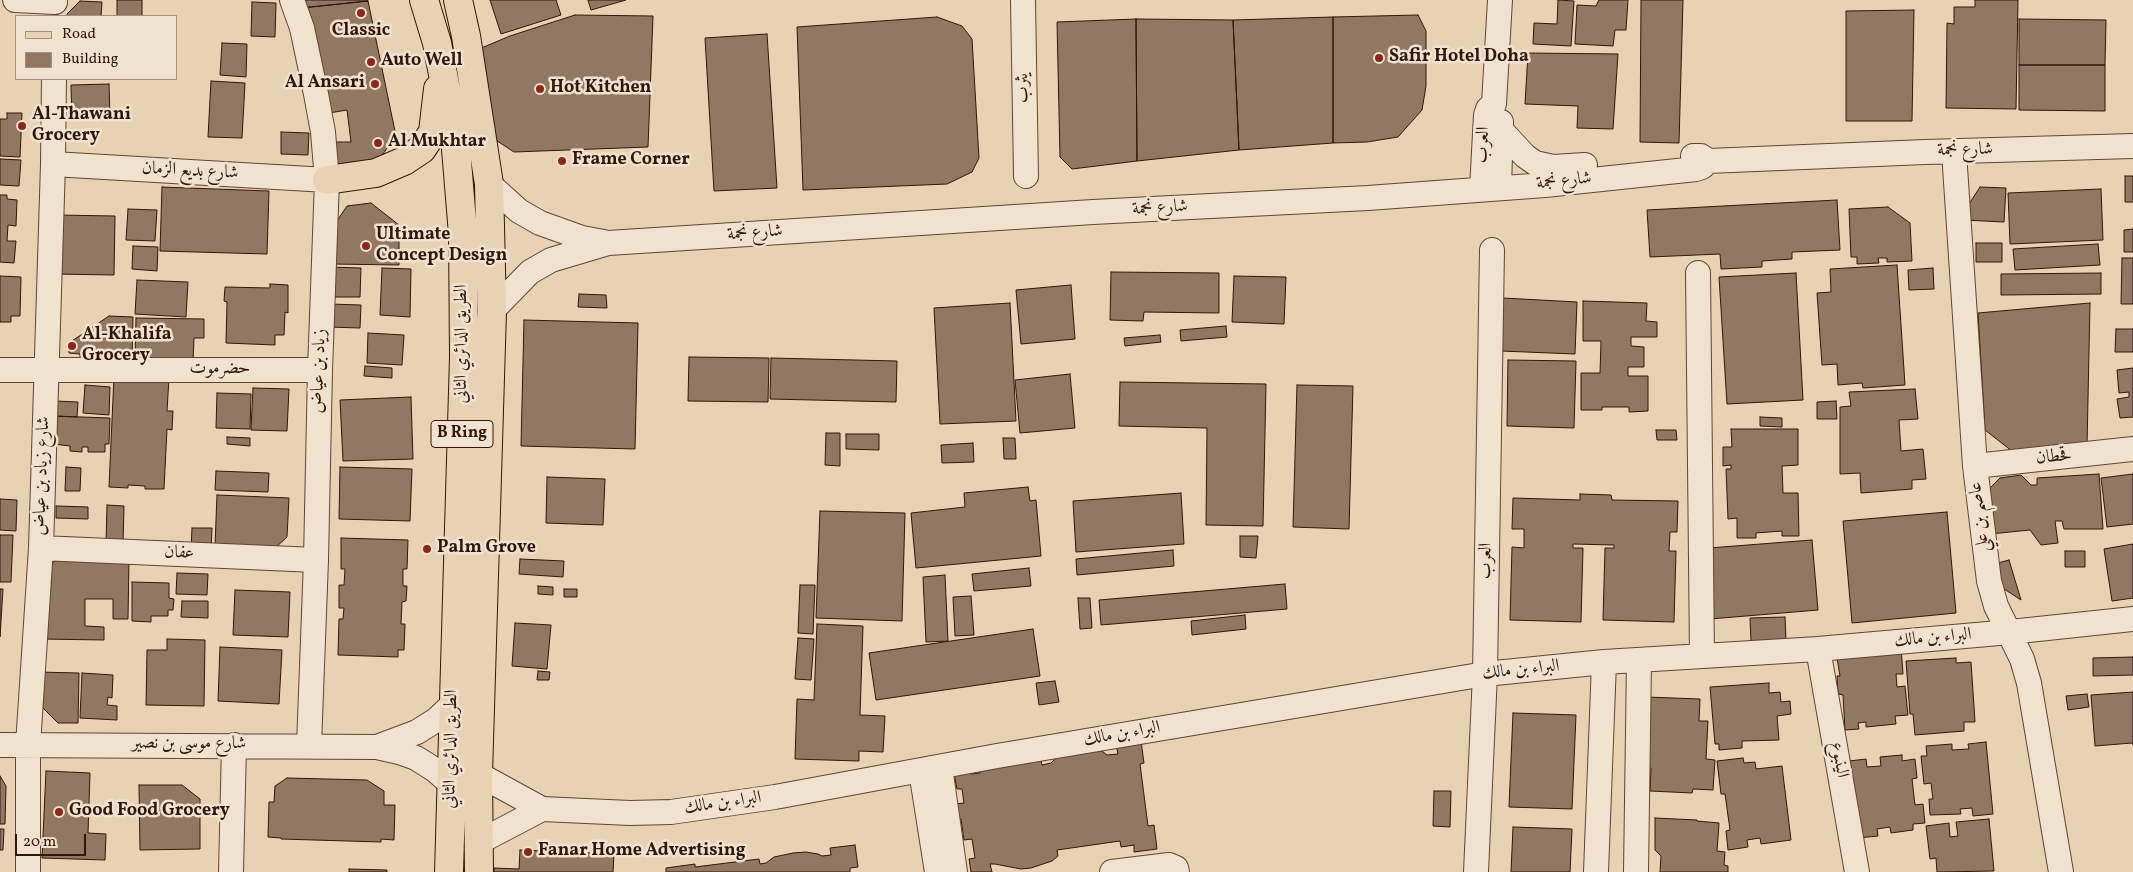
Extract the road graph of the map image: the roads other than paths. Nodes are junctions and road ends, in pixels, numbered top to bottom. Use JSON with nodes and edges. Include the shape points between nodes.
{"nodes":[{"id":1,"x":15,"y":0,"type":"edge"},
{"id":2,"x":292,"y":0,"type":"edge"},
{"id":3,"x":424,"y":0,"type":"edge"},
{"id":4,"x":458,"y":0,"type":"edge"},
{"id":5,"x":1023,"y":0,"type":"edge"},
{"id":6,"x":1500,"y":0,"type":"edge"},
{"id":7,"x":55,"y":6,"type":"edge"},
{"id":8,"x":437,"y":43,"type":"junction"},
{"id":9,"x":54,"y":80,"type":"edge"},
{"id":10,"x":1494,"y":104,"type":"junction"},
{"id":11,"x":1501,"y":130,"type":"junction"},
{"id":12,"x":2133,"y":146,"type":"edge"},
{"id":13,"x":1954,"y":152,"type":"junction"},
{"id":14,"x":53,"y":164,"type":"junction"},
{"id":15,"x":1026,"y":176,"type":"dead end"},
{"id":16,"x":1545,"y":176,"type":"junction"},
{"id":17,"x":327,"y":180,"type":"junction"},
{"id":18,"x":488,"y":184,"type":"junction"},
{"id":19,"x":1490,"y":188,"type":"junction"},
{"id":20,"x":608,"y":243,"type":"junction"},
{"id":21,"x":1492,"y":250,"type":"dead end"},
{"id":22,"x":1698,"y":273,"type":"dead end"},
{"id":23,"x":492,"y":311,"type":"junction"},
{"id":24,"x":0,"y":370,"type":"edge"},
{"id":25,"x":46,"y":370,"type":"junction"},
{"id":26,"x":320,"y":370,"type":"junction"},
{"id":27,"x":2133,"y":450,"type":"edge"},
{"id":28,"x":1975,"y":466,"type":"junction"},
{"id":29,"x":41,"y":548,"type":"junction"},
{"id":30,"x":316,"y":560,"type":"junction"},
{"id":31,"x":2133,"y":619,"type":"edge"},
{"id":32,"x":2010,"y":632,"type":"junction"},
{"id":33,"x":1818,"y":649,"type":"junction"},
{"id":34,"x":1702,"y":656,"type":"junction"},
{"id":35,"x":1639,"y":660,"type":"junction"},
{"id":36,"x":1604,"y":662,"type":"junction"},
{"id":37,"x":1484,"y":674,"type":"junction"},
{"id":38,"x":453,"y":704,"type":"junction"},
{"id":39,"x":0,"y":745,"type":"edge"},
{"id":40,"x":28,"y":745,"type":"junction"},
{"id":41,"x":234,"y":745,"type":"junction"},
{"id":42,"x":309,"y":746,"type":"junction"},
{"id":43,"x":377,"y":747,"type":"junction"},
{"id":44,"x":931,"y":769,"type":"junction"},
{"id":45,"x":478,"y":774,"type":"junction"},
{"id":46,"x":452,"y":785,"type":"junction"},
{"id":47,"x":542,"y":809,"type":"junction"},
{"id":48,"x":479,"y":842,"type":"junction"},
{"id":49,"x":28,"y":872,"type":"edge"},
{"id":50,"x":231,"y":872,"type":"edge"},
{"id":51,"x":449,"y":872,"type":"edge"},
{"id":52,"x":479,"y":872,"type":"edge"},
{"id":53,"x":937,"y":872,"type":"edge"},
{"id":54,"x":955,"y":872,"type":"edge"},
{"id":55,"x":1112,"y":872,"type":"edge"},
{"id":56,"x":1177,"y":872,"type":"edge"},
{"id":57,"x":1476,"y":872,"type":"edge"},
{"id":58,"x":1596,"y":872,"type":"edge"},
{"id":59,"x":1636,"y":872,"type":"edge"},
{"id":60,"x":1857,"y":872,"type":"edge"},
{"id":61,"x":2061,"y":872,"type":"edge"}],
"edges":[{"from":1,"to":7,"type":"street"},
{"from":2,"to":17,"type":"street","name":"زياد بن عياض","via":[[302,28],[316,94]]},
{"from":3,"to":8,"type":"main road","name":"الطريق الدائري الثاني","number":"B Ring"},
{"from":4,"to":18,"type":"main road","name":"الطريق الدائري الثاني","number":"B Ring"},
{"from":5,"to":15,"type":"street","name":"يثرب"},
{"from":6,"to":10,"type":"street","name":"العرب"},
{"from":8,"to":17,"type":"main road","via":[[438,90],[433,132],[422,148],[404,161],[376,173]]},
{"from":8,"to":38,"type":"main road","name":"الطريق الدائري الثاني","number":"B Ring","via":[[455,137],[463,234],[464,357]]},
{"from":9,"to":14,"type":"street","name":"شارع زياد بن عياض"},
{"from":10,"to":11,"type":"street","name":"العرب","via":[[1501,110]]},
{"from":10,"to":19,"type":"street","name":"العرب","via":[[1486,115]]},
{"from":11,"to":16,"type":"street","name":"شارع نجمة"},
{"from":11,"to":19,"type":"street","name":"العرب"},
{"from":12,"to":13,"type":"street","name":"شارع نجمة"},
{"from":13,"to":16,"type":"street","name":"شارع نجمة","via":[[1708,161],[1696,168]]},
{"from":13,"to":28,"type":"street","name":"عاصم بن علي"},
{"from":14,"to":17,"type":"street","name":"شارع بديع الزمان"},
{"from":14,"to":25,"type":"street","name":"شارع زياد بن عياض"},
{"from":16,"to":19,"type":"street","name":"شارع نجمة"},
{"from":17,"to":26,"type":"street","name":"زياد بن عياض"},
{"from":18,"to":20,"type":"street","name":"شارع نجمة","via":[[518,211],[540,223],[582,238]]},
{"from":18,"to":23,"type":"main road","name":"الطريق الدائري الثاني","number":"B Ring"},
{"from":19,"to":20,"type":"street","name":"شارع نجمة"},
{"from":20,"to":23,"type":"street","name":"شارع نجمة","via":[[551,260],[530,272]]},
{"from":21,"to":37,"type":"street","name":"العرب"},
{"from":22,"to":34,"type":"street"},
{"from":23,"to":45,"type":"main road","name":"الطريق الدائري الثاني","number":"B Ring"},
{"from":24,"to":25,"type":"street","name":"حضرموت"},
{"from":25,"to":26,"type":"street","name":"حضرموت"},
{"from":25,"to":29,"type":"street","name":"شارع زياد بن عياض"},
{"from":26,"to":30,"type":"street","name":"زياد بن عياض"},
{"from":27,"to":28,"type":"street","name":"قحطان"},
{"from":28,"to":32,"type":"street","name":"عاصم بن علي","via":[[1989,581],[1996,606]]},
{"from":29,"to":30,"type":"street","name":"عفان"},
{"from":29,"to":40,"type":"street","name":"شارع زياد بن عياض"},
{"from":30,"to":42,"type":"street","name":"زياد بن عياض"},
{"from":31,"to":32,"type":"street","name":"البراء بن مالك"},
{"from":32,"to":33,"type":"street","name":"البراء بن مالك"},
{"from":32,"to":61,"type":"street","name":"عاصم بن علي","via":[[2029,683]]},
{"from":33,"to":34,"type":"street","name":"البراء بن مالك"},
{"from":33,"to":60,"type":"street","name":"الينبوع"},
{"from":34,"to":35,"type":"street","name":"البراء بن مالك"},
{"from":35,"to":36,"type":"street","name":"البراء بن مالك"},
{"from":35,"to":59,"type":"street"},
{"from":36,"to":37,"type":"street","name":"البراء بن مالك"},
{"from":36,"to":58,"type":"street"},
{"from":37,"to":44,"type":"street","name":"البراء بن مالك"},
{"from":37,"to":57,"type":"street","name":"العرب"},
{"from":38,"to":43,"type":"street","name":"شارع موسى بن نصير","via":[[417,732]]},
{"from":38,"to":46,"type":"main road","name":"الطريق الدائري الثاني","number":"B Ring"},
{"from":39,"to":40,"type":"street","name":"شارع موسى بن نصير"},
{"from":40,"to":41,"type":"street","name":"شارع موسى بن نصير"},
{"from":40,"to":49,"type":"street","name":"شارع زياد بن عياض"},
{"from":41,"to":42,"type":"street","name":"شارع موسى بن نصير"},
{"from":41,"to":50,"type":"street"},
{"from":42,"to":43,"type":"street","name":"شارع موسى بن نصير"},
{"from":43,"to":46,"type":"street","name":"شارع موسى بن نصير","via":[[416,758]]},
{"from":44,"to":47,"type":"street","name":"البراء بن مالك","via":[[671,812]]},
{"from":44,"to":53,"type":"street"},
{"from":44,"to":54,"type":"street"},
{"from":45,"to":47,"type":"street","name":"البراء بن مالك"},
{"from":45,"to":48,"type":"main road","name":"الطريق الدائري الثاني","number":"B Ring"},
{"from":46,"to":51,"type":"main road","name":"الطريق الدائري الثاني","number":"B Ring"},
{"from":47,"to":48,"type":"street"},
{"from":48,"to":52,"type":"main road","name":"الطريق الدائري الثاني","number":"B Ring"},
{"from":55,"to":56,"type":"street","via":[[1169,865]]}]}
